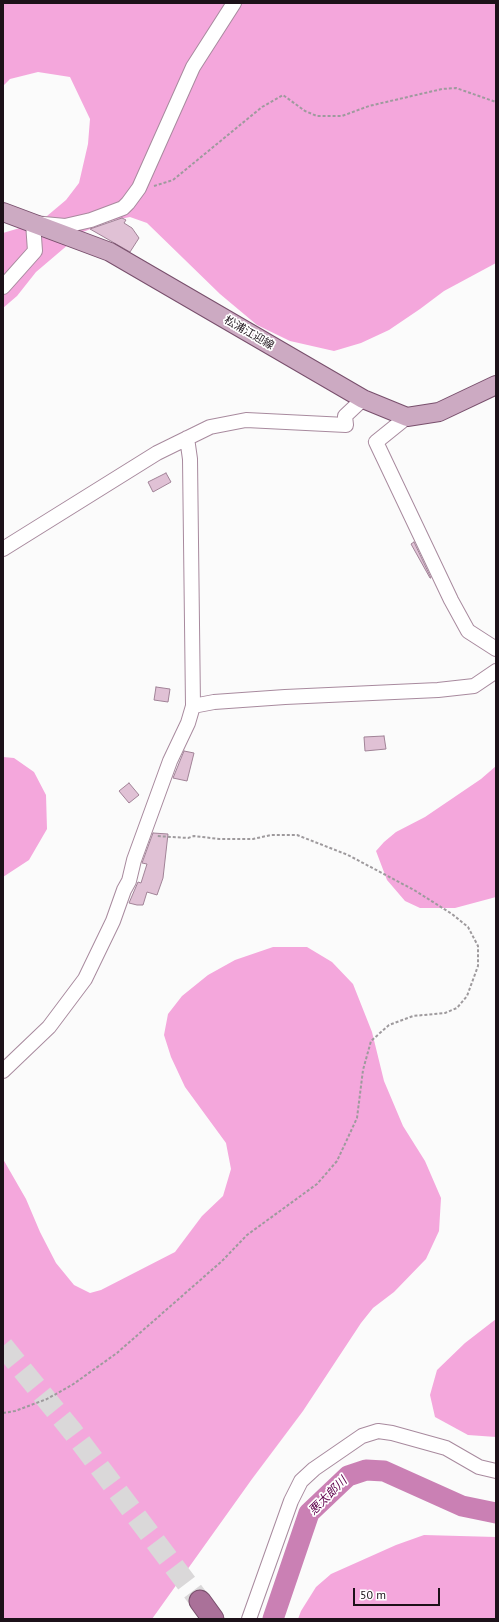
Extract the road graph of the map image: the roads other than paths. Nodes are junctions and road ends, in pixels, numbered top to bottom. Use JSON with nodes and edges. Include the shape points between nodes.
{"nodes":[{"id":1,"x":234,"y":3,"type":"edge"},
{"id":2,"x":3,"y":212,"type":"edge"},
{"id":3,"x":33,"y":222,"type":"junction"},
{"id":4,"x":3,"y":286,"type":"edge"},
{"id":5,"x":496,"y":385,"type":"edge"},
{"id":6,"x":363,"y":398,"type":"junction"},
{"id":7,"x":407,"y":417,"type":"junction"},
{"id":8,"x":187,"y":438,"type":"junction"},
{"id":9,"x":3,"y":549,"type":"edge"},
{"id":10,"x":496,"y":649,"type":"edge"},
{"id":11,"x":496,"y":671,"type":"edge"},
{"id":12,"x":193,"y":706,"type":"junction"},
{"id":13,"x":3,"y":1071,"type":"edge"},
{"id":14,"x":496,"y":1471,"type":"edge"},
{"id":15,"x":199,"y":1609,"type":"tunnel mouth"},
{"id":16,"x":213,"y":1619,"type":"edge"},
{"id":17,"x":249,"y":1619,"type":"edge"}],
"edges":[{"from":1,"to":3,"type":"street","via":[[193,67],[139,188],[123,208],[91,220],[64,226]]},
{"from":2,"to":3,"type":"main road","name":"松浦江迎線"},
{"from":3,"to":4,"type":"street","via":[[35,251]]},
{"from":3,"to":6,"type":"main road","name":"松浦江迎線","via":[[110,252]]},
{"from":5,"to":7,"type":"main road","via":[[439,412]]},
{"from":6,"to":7,"type":"main road","name":"松浦江迎線"},
{"from":6,"to":8,"type":"street","via":[[345,416],[346,425],[246,420],[210,427]]},
{"from":7,"to":10,"type":"street","via":[[376,442],[468,631]]},
{"from":8,"to":9,"type":"street","via":[[157,453]]},
{"from":8,"to":12,"type":"street","via":[[190,459]]},
{"from":11,"to":12,"type":"street","via":[[474,686],[214,702]]},
{"from":12,"to":13,"type":"street","via":[[188,724],[170,761],[113,922],[85,980],[49,1027]]},
{"from":14,"to":17,"type":"street","via":[[479,1467],[446,1448],[392,1433],[378,1431],[362,1436],[301,1481],[291,1501]]},
{"from":15,"to":16,"type":"highway"}]}
